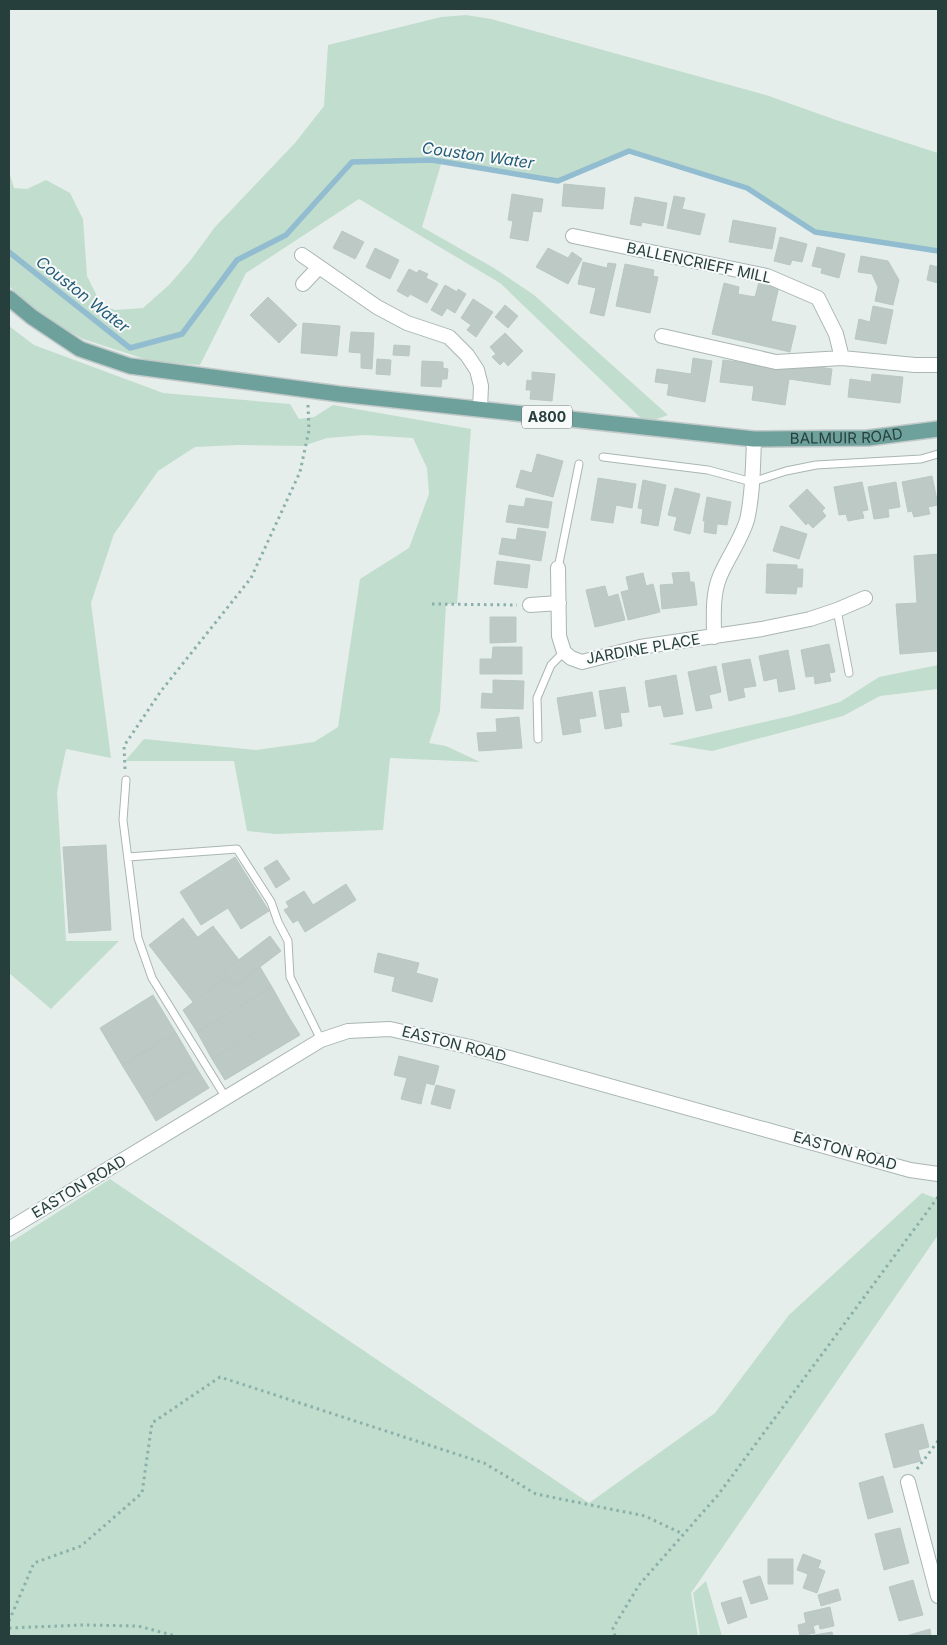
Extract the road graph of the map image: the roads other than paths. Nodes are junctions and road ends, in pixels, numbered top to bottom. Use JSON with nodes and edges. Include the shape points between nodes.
{"nodes":[{"id":1,"x":573,"y":236,"type":"dead end"},
{"id":2,"x":302,"y":254,"type":"dead end"},
{"id":3,"x":318,"y":267,"type":"junction"},
{"id":4,"x":303,"y":284,"type":"dead end"},
{"id":5,"x":9,"y":298,"type":"edge"},
{"id":6,"x":662,"y":336,"type":"dead end"},
{"id":7,"x":842,"y":358,"type":"junction"},
{"id":8,"x":938,"y":365,"type":"edge"},
{"id":9,"x":480,"y":410,"type":"junction"},
{"id":10,"x":938,"y":429,"type":"edge"},
{"id":11,"x":754,"y":439,"type":"junction"},
{"id":12,"x":938,"y":454,"type":"edge"},
{"id":13,"x":603,"y":457,"type":"dead end"},
{"id":14,"x":579,"y":464,"type":"dead end"},
{"id":15,"x":752,"y":482,"type":"junction"},
{"id":16,"x":558,"y":568,"type":"joint"},
{"id":17,"x":865,"y":598,"type":"dead end"},
{"id":18,"x":559,"y":603,"type":"junction"},
{"id":19,"x":530,"y":605,"type":"road end"},
{"id":20,"x":838,"y":610,"type":"junction"},
{"id":21,"x":714,"y":637,"type":"junction"},
{"id":22,"x":564,"y":652,"type":"junction"},
{"id":23,"x":849,"y":673,"type":"dead end"},
{"id":24,"x":538,"y":739,"type":"dead end"},
{"id":25,"x":126,"y":780,"type":"road end"},
{"id":26,"x":128,"y":858,"type":"junction"},
{"id":27,"x":321,"y":1040,"type":"junction"},
{"id":28,"x":226,"y":1098,"type":"junction"},
{"id":29,"x":938,"y":1174,"type":"edge"},
{"id":30,"x":9,"y":1229,"type":"edge"},
{"id":31,"x":908,"y":1482,"type":"road end"},
{"id":32,"x":938,"y":1596,"type":"edge"}],
"edges":[{"from":1,"to":7,"type":"street","name":"BALLENCRIEFF MILL","via":[[767,276],[818,298],[836,334]]},
{"from":2,"to":3,"type":"street"},
{"from":3,"to":4,"type":"street"},
{"from":3,"to":9,"type":"street","via":[[392,315],[449,337],[468,355],[477,370],[481,386]]},
{"from":5,"to":9,"type":"main road","number":"A800","via":[[80,349],[130,366]]},
{"from":6,"to":7,"type":"street","via":[[776,362]]},
{"from":7,"to":8,"type":"street"},
{"from":9,"to":11,"type":"main road","number":"A800"},
{"from":10,"to":11,"type":"main road","name":"BALMUIR ROAD","number":"A800","via":[[868,438]]},
{"from":11,"to":15,"type":"street","name":"JARDINE PLACE"},
{"from":12,"to":15,"type":"lane","via":[[921,459],[816,465]]},
{"from":13,"to":15,"type":"lane","via":[[708,470]]},
{"from":14,"to":16,"type":"lane"},
{"from":15,"to":21,"type":"street","name":"JARDINE PLACE","via":[[747,520],[720,576],[714,600]]},
{"from":16,"to":18,"type":"street","name":"JARDINE PLACE"},
{"from":17,"to":20,"type":"street","name":"JARDINE PLACE"},
{"from":18,"to":19,"type":"street"},
{"from":18,"to":22,"type":"street","name":"JARDINE PLACE","via":[[559,636]]},
{"from":20,"to":21,"type":"street","name":"JARDINE PLACE","via":[[810,619]]},
{"from":20,"to":23,"type":"lane"},
{"from":21,"to":22,"type":"street","name":"JARDINE PLACE","via":[[640,647],[582,662]]},
{"from":22,"to":24,"type":"lane","via":[[551,664],[538,698]]},
{"from":25,"to":26,"type":"lane","via":[[123,820]]},
{"from":26,"to":27,"type":"lane","via":[[237,849],[271,902],[288,941],[290,977]]},
{"from":26,"to":28,"type":"lane","via":[[138,938],[152,978]]},
{"from":27,"to":28,"type":"street","name":"EASTON ROAD"},
{"from":27,"to":29,"type":"street","name":"EASTON ROAD","via":[[348,1031],[390,1029],[470,1047],[910,1170]]},
{"from":28,"to":30,"type":"street","name":"EASTON ROAD"},
{"from":31,"to":32,"type":"street"}]}
